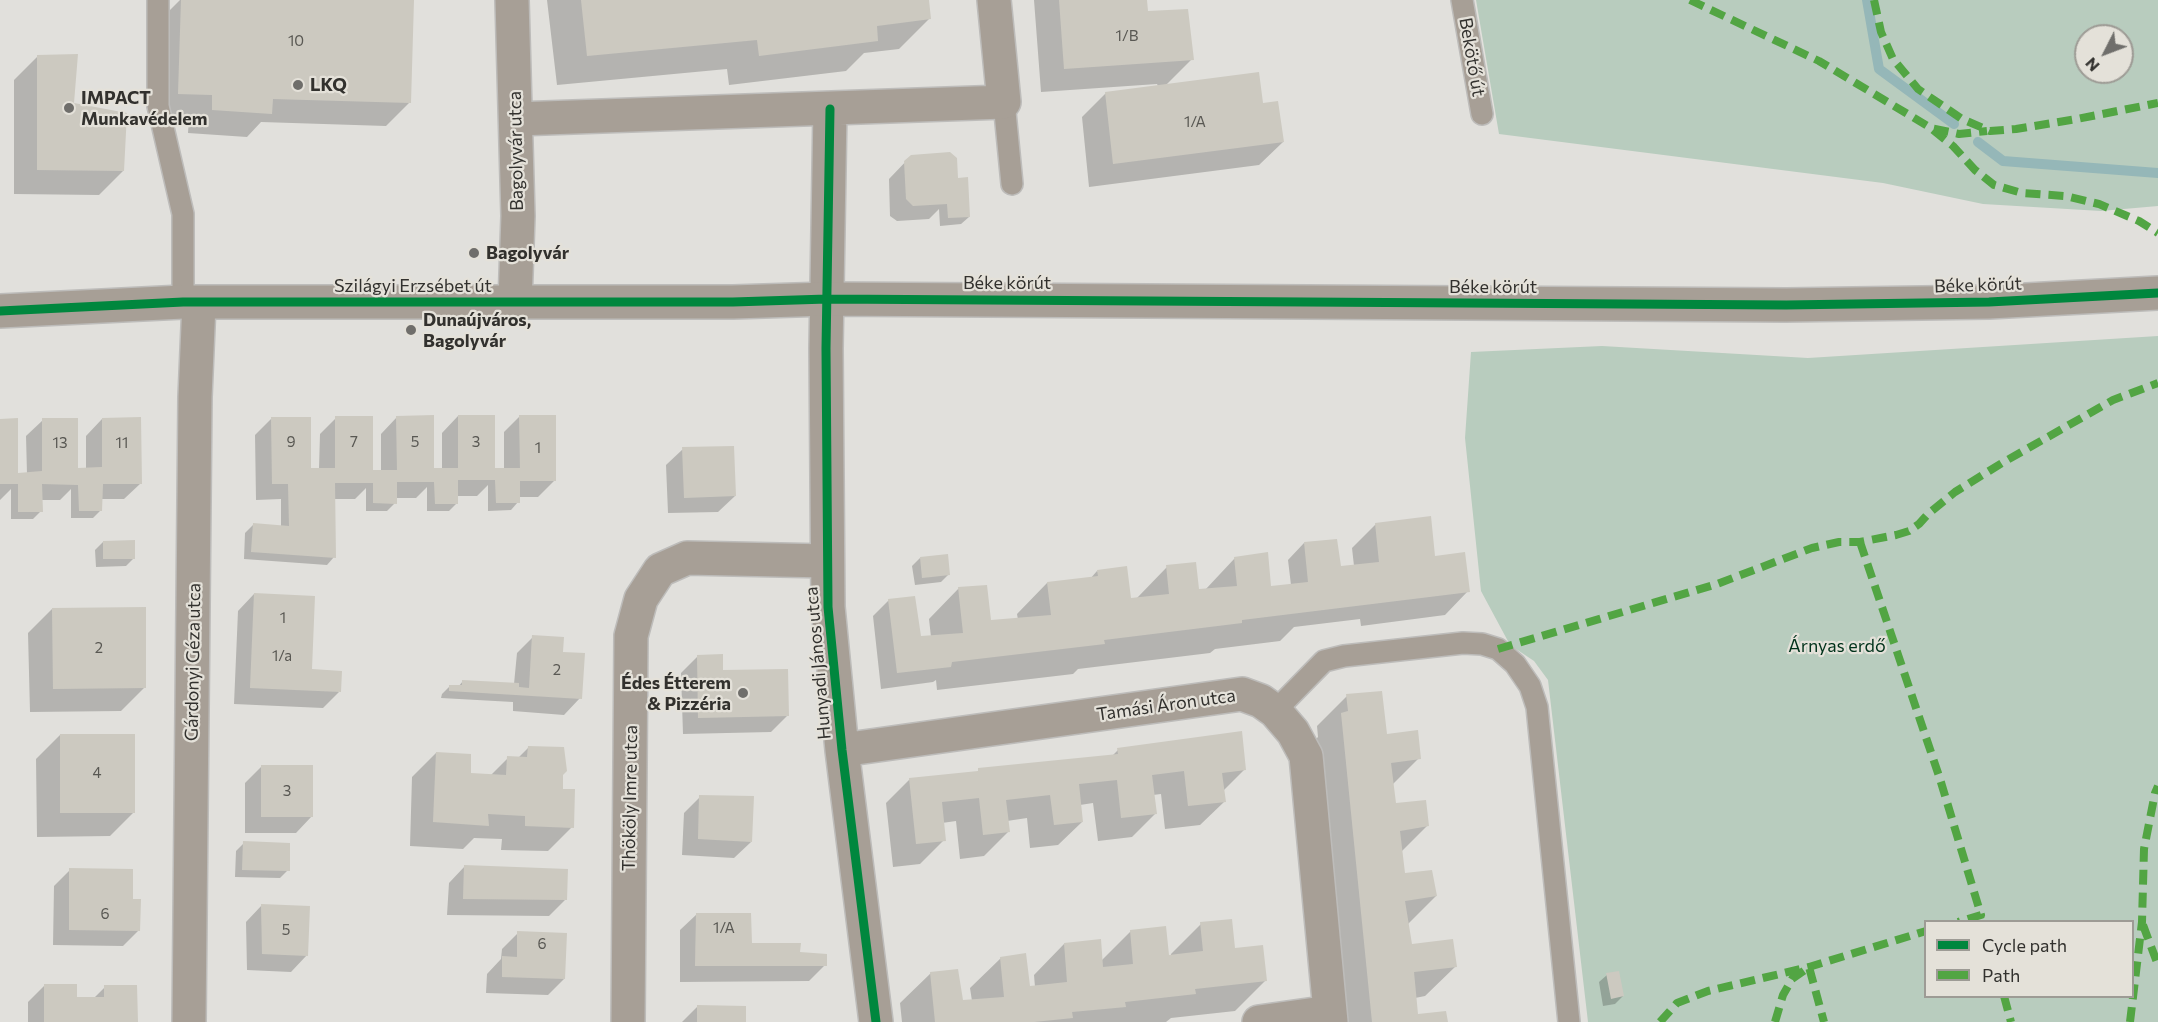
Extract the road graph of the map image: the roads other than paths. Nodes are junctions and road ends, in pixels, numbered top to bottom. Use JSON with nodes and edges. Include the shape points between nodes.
{"nodes":[{"id":1,"x":158,"y":0,"type":"edge"},
{"id":2,"x":512,"y":0,"type":"edge"},
{"id":3,"x":994,"y":0,"type":"edge"},
{"id":4,"x":1462,"y":0,"type":"edge"},
{"id":5,"x":1004,"y":102,"type":"junction"},
{"id":6,"x":830,"y":109,"type":"junction"},
{"id":7,"x":1482,"y":114,"type":"dead end"},
{"id":8,"x":516,"y":119,"type":"junction"},
{"id":9,"x":1012,"y":184,"type":"dead end"},
{"id":10,"x":2158,"y":293,"type":"edge"},
{"id":11,"x":827,"y":299,"type":"junction"},
{"id":12,"x":191,"y":303,"type":"junction"},
{"id":13,"x":515,"y":303,"type":"junction"},
{"id":14,"x":0,"y":310,"type":"edge"},
{"id":15,"x":827,"y":561,"type":"junction"},
{"id":16,"x":1275,"y":711,"type":"junction"},
{"id":17,"x":842,"y":750,"type":"junction"},
{"id":18,"x":1331,"y":1017,"type":"edge"},
{"id":19,"x":189,"y":1022,"type":"edge"},
{"id":20,"x":628,"y":1022,"type":"edge"},
{"id":21,"x":876,"y":1022,"type":"edge"},
{"id":22,"x":1258,"y":1022,"type":"edge"},
{"id":23,"x":1569,"y":1022,"type":"edge"}],
"edges":[{"from":1,"to":12,"type":"lane","via":[[158,106],[183,214]]},
{"from":2,"to":8,"type":"street","name":"Bagolyvár utca"},
{"from":3,"to":5,"type":"street"},
{"from":4,"to":7,"type":"lane","name":"Bekötő út"},
{"from":5,"to":6,"type":"street"},
{"from":5,"to":9,"type":"lane"},
{"from":6,"to":8,"type":"street"},
{"from":6,"to":11,"type":"street","name":"Hunyadi János utca"},
{"from":8,"to":13,"type":"street","name":"Bagolyvár utca"},
{"from":10,"to":11,"type":"street","name":"Béke körút","via":[[1989,302],[1786,305]]},
{"from":11,"to":13,"type":"street","name":"Szilágyi Erzsébet út"},
{"from":11,"to":15,"type":"street","name":"Hunyadi János utca"},
{"from":12,"to":13,"type":"street","name":"Szilágyi Erzsébet út"},
{"from":12,"to":14,"type":"street","name":"Szilágyi Erzsébet út"},
{"from":12,"to":19,"type":"street","name":"Gárdonyi Géza utca","via":[[195,397]]},
{"from":15,"to":17,"type":"street","name":"Hunyadi János utca"},
{"from":15,"to":20,"type":"street","name":"Thököly Imre utca","via":[[687,558],[660,570],[641,599],[631,636]]},
{"from":16,"to":17,"type":"street","name":"Tamási Áron utca","via":[[1242,694]]},
{"from":16,"to":18,"type":"street","name":"Tamási Áron utca","via":[[1306,756]]},
{"from":16,"to":23,"type":"lane","via":[[1324,661],[1344,656],[1463,643],[1498,649],[1515,664],[1530,686],[1537,707]]},
{"from":17,"to":21,"type":"street","name":"Hunyadi János utca"},
{"from":18,"to":22,"type":"street"}]}
